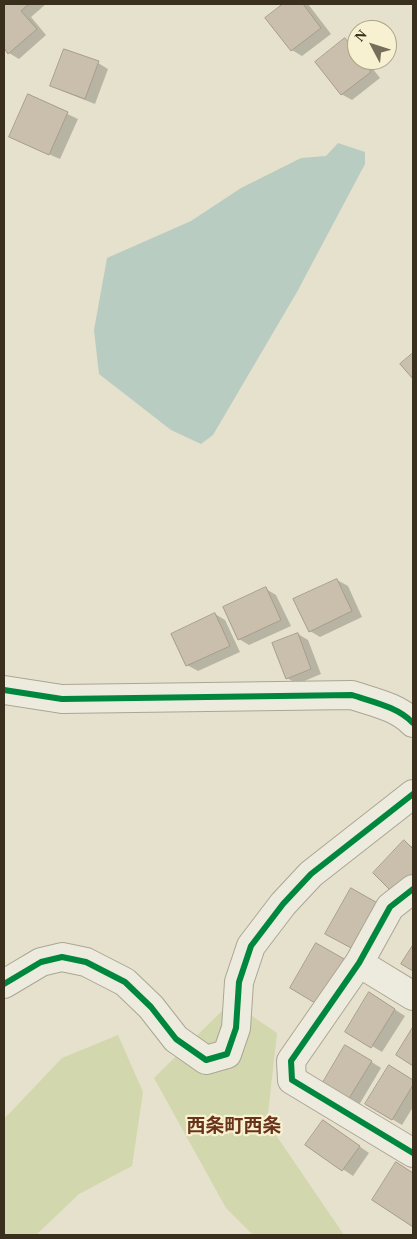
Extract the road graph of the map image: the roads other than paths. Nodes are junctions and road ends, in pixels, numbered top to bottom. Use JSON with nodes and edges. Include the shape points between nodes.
{"nodes":[{"id":1,"x":4,"y":690,"type":"edge"},
{"id":2,"x":413,"y":723,"type":"edge"},
{"id":3,"x":413,"y":794,"type":"edge"},
{"id":4,"x":413,"y":889,"type":"edge"},
{"id":5,"x":359,"y":963,"type":"junction"},
{"id":6,"x":4,"y":984,"type":"edge"},
{"id":7,"x":413,"y":996,"type":"edge"},
{"id":8,"x":413,"y":1153,"type":"edge"}],
"edges":[{"from":1,"to":2,"type":"street","via":[[62,699],[352,695],[382,705]]},
{"from":3,"to":6,"type":"street","via":[[311,874],[251,946],[239,982],[236,1028],[227,1054],[206,1060],[176,1039],[151,1007],[125,982],[86,962],[62,957],[48,960]]},
{"from":4,"to":5,"type":"street","via":[[390,907]]},
{"from":5,"to":7,"type":"street"},
{"from":5,"to":8,"type":"street","via":[[291,1062],[292,1080]]}]}
